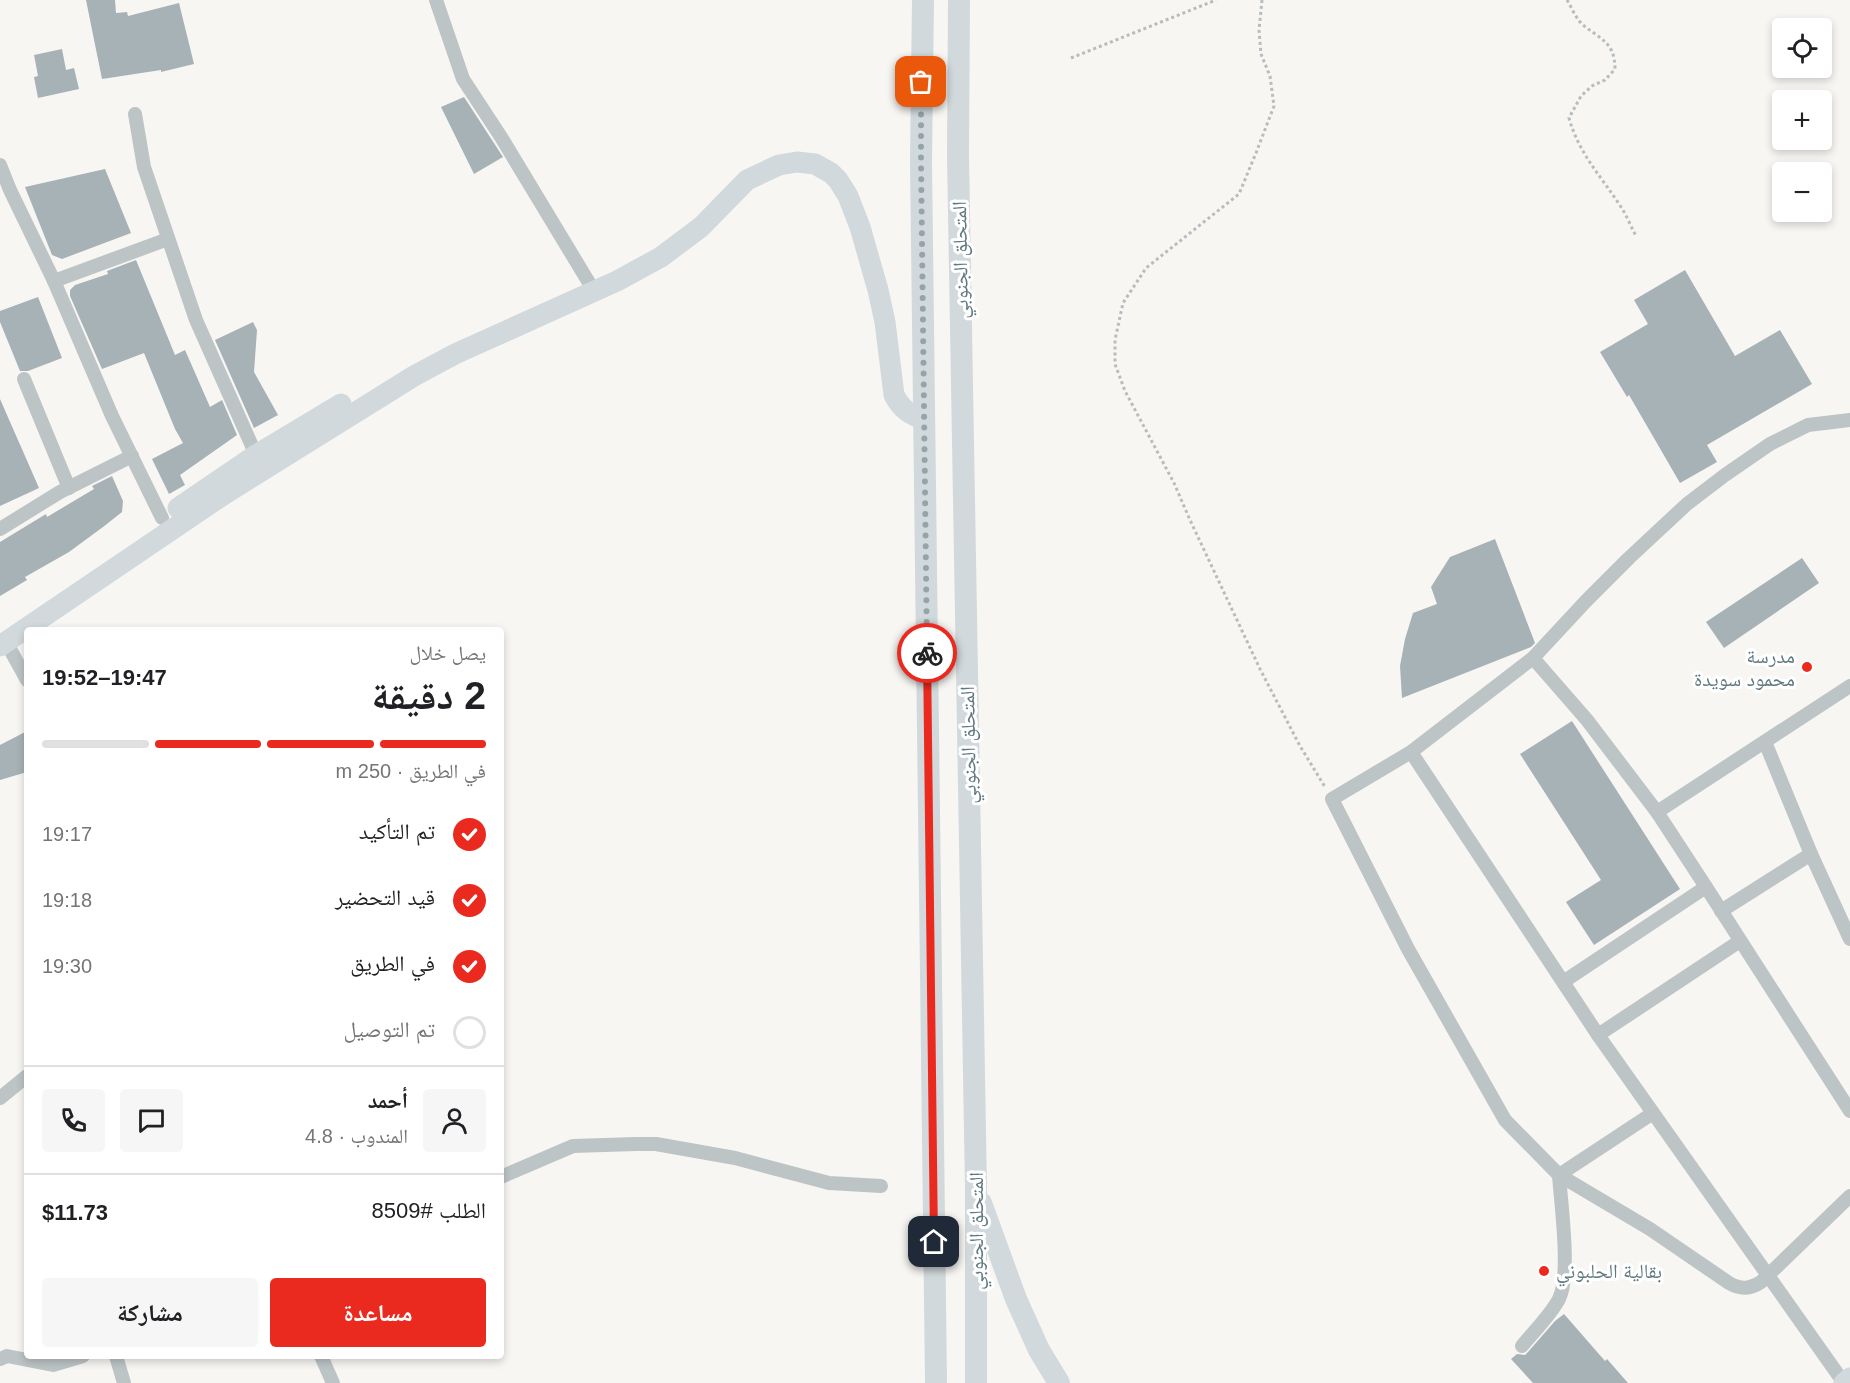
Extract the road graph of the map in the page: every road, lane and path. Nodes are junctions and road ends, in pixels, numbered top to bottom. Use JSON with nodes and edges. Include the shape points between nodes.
{"nodes":[{"id":1,"x":436,"y":0,"type":"edge"},
{"id":2,"x":923,"y":0,"type":"edge"},
{"id":3,"x":958,"y":0,"type":"edge"},
{"id":4,"x":1216,"y":0,"type":"edge"},
{"id":5,"x":1262,"y":0,"type":"edge"},
{"id":6,"x":1567,"y":0,"type":"edge"},
{"id":7,"x":1071,"y":58,"type":"dead end"},
{"id":8,"x":135,"y":114,"type":"dead end"},
{"id":9,"x":0,"y":165,"type":"edge"},
{"id":10,"x":1636,"y":236,"type":"dead end"},
{"id":11,"x":168,"y":238,"type":"junction"},
{"id":12,"x":54,"y":281,"type":"junction"},
{"id":13,"x":591,"y":284,"type":"junction"},
{"id":14,"x":24,"y":379,"type":"dead end"},
{"id":15,"x":924,"y":419,"type":"junction"},
{"id":16,"x":1850,"y":420,"type":"edge"},
{"id":17,"x":256,"y":455,"type":"junction"},
{"id":18,"x":132,"y":456,"type":"junction"},
{"id":19,"x":69,"y":488,"type":"junction"},
{"id":20,"x":162,"y":518,"type":"junction"},
{"id":21,"x":0,"y":529,"type":"edge"},
{"id":22,"x":2,"y":639,"type":"edge"},
{"id":23,"x":1533,"y":658,"type":"junction"},
{"id":24,"x":24,"y":675,"type":"edge"},
{"id":25,"x":1850,"y":686,"type":"edge"},
{"id":26,"x":1765,"y":742,"type":"junction"},
{"id":27,"x":1411,"y":752,"type":"junction"},
{"id":28,"x":1332,"y":799,"type":"junction"},
{"id":29,"x":1657,"y":813,"type":"junction"},
{"id":30,"x":1811,"y":854,"type":"junction"},
{"id":31,"x":1707,"y":887,"type":"junction"},
{"id":32,"x":1721,"y":911,"type":"junction"},
{"id":33,"x":1850,"y":939,"type":"edge"},
{"id":34,"x":1740,"y":941,"type":"junction"},
{"id":35,"x":1563,"y":982,"type":"junction"},
{"id":36,"x":1598,"y":1035,"type":"junction"},
{"id":37,"x":24,"y":1078,"type":"edge"},
{"id":38,"x":0,"y":1096,"type":"edge"},
{"id":39,"x":1850,"y":1111,"type":"edge"},
{"id":40,"x":1653,"y":1113,"type":"junction"},
{"id":41,"x":1559,"y":1175,"type":"junction"},
{"id":42,"x":504,"y":1176,"type":"edge"},
{"id":43,"x":881,"y":1186,"type":"dead end"},
{"id":44,"x":976,"y":1189,"type":"junction"},
{"id":45,"x":1850,"y":1196,"type":"edge"},
{"id":46,"x":1768,"y":1276,"type":"junction"},
{"id":47,"x":1522,"y":1346,"type":"dead end"},
{"id":48,"x":0,"y":1359,"type":"edge"},
{"id":49,"x":73,"y":1359,"type":"edge"},
{"id":50,"x":117,"y":1359,"type":"edge"},
{"id":51,"x":322,"y":1359,"type":"edge"},
{"id":52,"x":1850,"y":1378,"type":"edge"},
{"id":53,"x":124,"y":1383,"type":"edge"},
{"id":54,"x":333,"y":1383,"type":"edge"},
{"id":55,"x":936,"y":1383,"type":"edge"},
{"id":56,"x":976,"y":1383,"type":"edge"},
{"id":57,"x":1059,"y":1383,"type":"edge"},
{"id":58,"x":1844,"y":1383,"type":"edge"}],
"edges":[{"from":1,"to":13,"type":"street","via":[[463,79]]},
{"from":2,"to":15,"type":"highway","name":"المتحلق الجنوبي"},
{"from":3,"to":44,"type":"highway","name":"المتحلق الجنوبي"},
{"from":4,"to":7,"type":"path"},
{"from":5,"to":28,"type":"path","via":[[1261,54],[1270,76],[1274,106],[1256,153],[1239,194],[1146,268],[1123,303],[1115,340],[1115,364],[1260,669]]},
{"from":6,"to":10,"type":"path","via":[[1581,23],[1604,39],[1615,57],[1615,69],[1581,96],[1569,118],[1589,163]]},
{"from":8,"to":11,"type":"street","via":[[144,167]]},
{"from":9,"to":12,"type":"street"},
{"from":11,"to":12,"type":"street"},
{"from":11,"to":17,"type":"street","via":[[196,320]]},
{"from":12,"to":18,"type":"street"},
{"from":13,"to":15,"type":"main road","via":[[640,270],[682,243],[757,174],[788,163],[815,164],[838,180],[860,226],[885,322],[894,395],[909,413]]},
{"from":13,"to":17,"type":"main road","via":[[482,327],[379,381]]},
{"from":13,"to":22,"type":"main road","via":[[384,394]]},
{"from":14,"to":19,"type":"street"},
{"from":15,"to":55,"type":"highway","name":"المتحلق الجنوبي"},
{"from":16,"to":23,"type":"street","via":[[1808,425],[1770,444],[1687,504],[1593,593]]},
{"from":17,"to":20,"type":"main road"},
{"from":18,"to":19,"type":"street"},
{"from":18,"to":20,"type":"street"},
{"from":19,"to":21,"type":"street"},
{"from":20,"to":22,"type":"main road"},
{"from":22,"to":24,"type":"street"},
{"from":23,"to":27,"type":"street"},
{"from":23,"to":29,"type":"street","via":[[1587,720]]},
{"from":25,"to":26,"type":"street"},
{"from":26,"to":29,"type":"street"},
{"from":26,"to":30,"type":"street"},
{"from":27,"to":28,"type":"street"},
{"from":27,"to":35,"type":"street"},
{"from":28,"to":41,"type":"street","via":[[1408,949],[1505,1120]]},
{"from":29,"to":31,"type":"street"},
{"from":30,"to":32,"type":"street"},
{"from":30,"to":33,"type":"street"},
{"from":31,"to":32,"type":"street"},
{"from":31,"to":35,"type":"street"},
{"from":32,"to":34,"type":"street"},
{"from":34,"to":36,"type":"street"},
{"from":34,"to":39,"type":"street"},
{"from":35,"to":36,"type":"street"},
{"from":36,"to":40,"type":"street"},
{"from":37,"to":38,"type":"street"},
{"from":40,"to":41,"type":"street"},
{"from":40,"to":46,"type":"street"},
{"from":41,"to":46,"type":"street","via":[[1737,1287],[1753,1287]]},
{"from":41,"to":47,"type":"street","via":[[1563,1289],[1554,1308]]},
{"from":42,"to":43,"type":"street","via":[[573,1146],[656,1144],[735,1158],[829,1183]]},
{"from":44,"to":56,"type":"highway","name":"المتحلق الجنوبي"},
{"from":44,"to":57,"type":"highway","via":[[1016,1299]]},
{"from":45,"to":46,"type":"street"},
{"from":46,"to":58,"type":"street"},
{"from":48,"to":49,"type":"street","via":[[7,1356],[53,1365]]},
{"from":50,"to":53,"type":"street"},
{"from":51,"to":54,"type":"street"},
{"from":52,"to":58,"type":"main road"}]}
